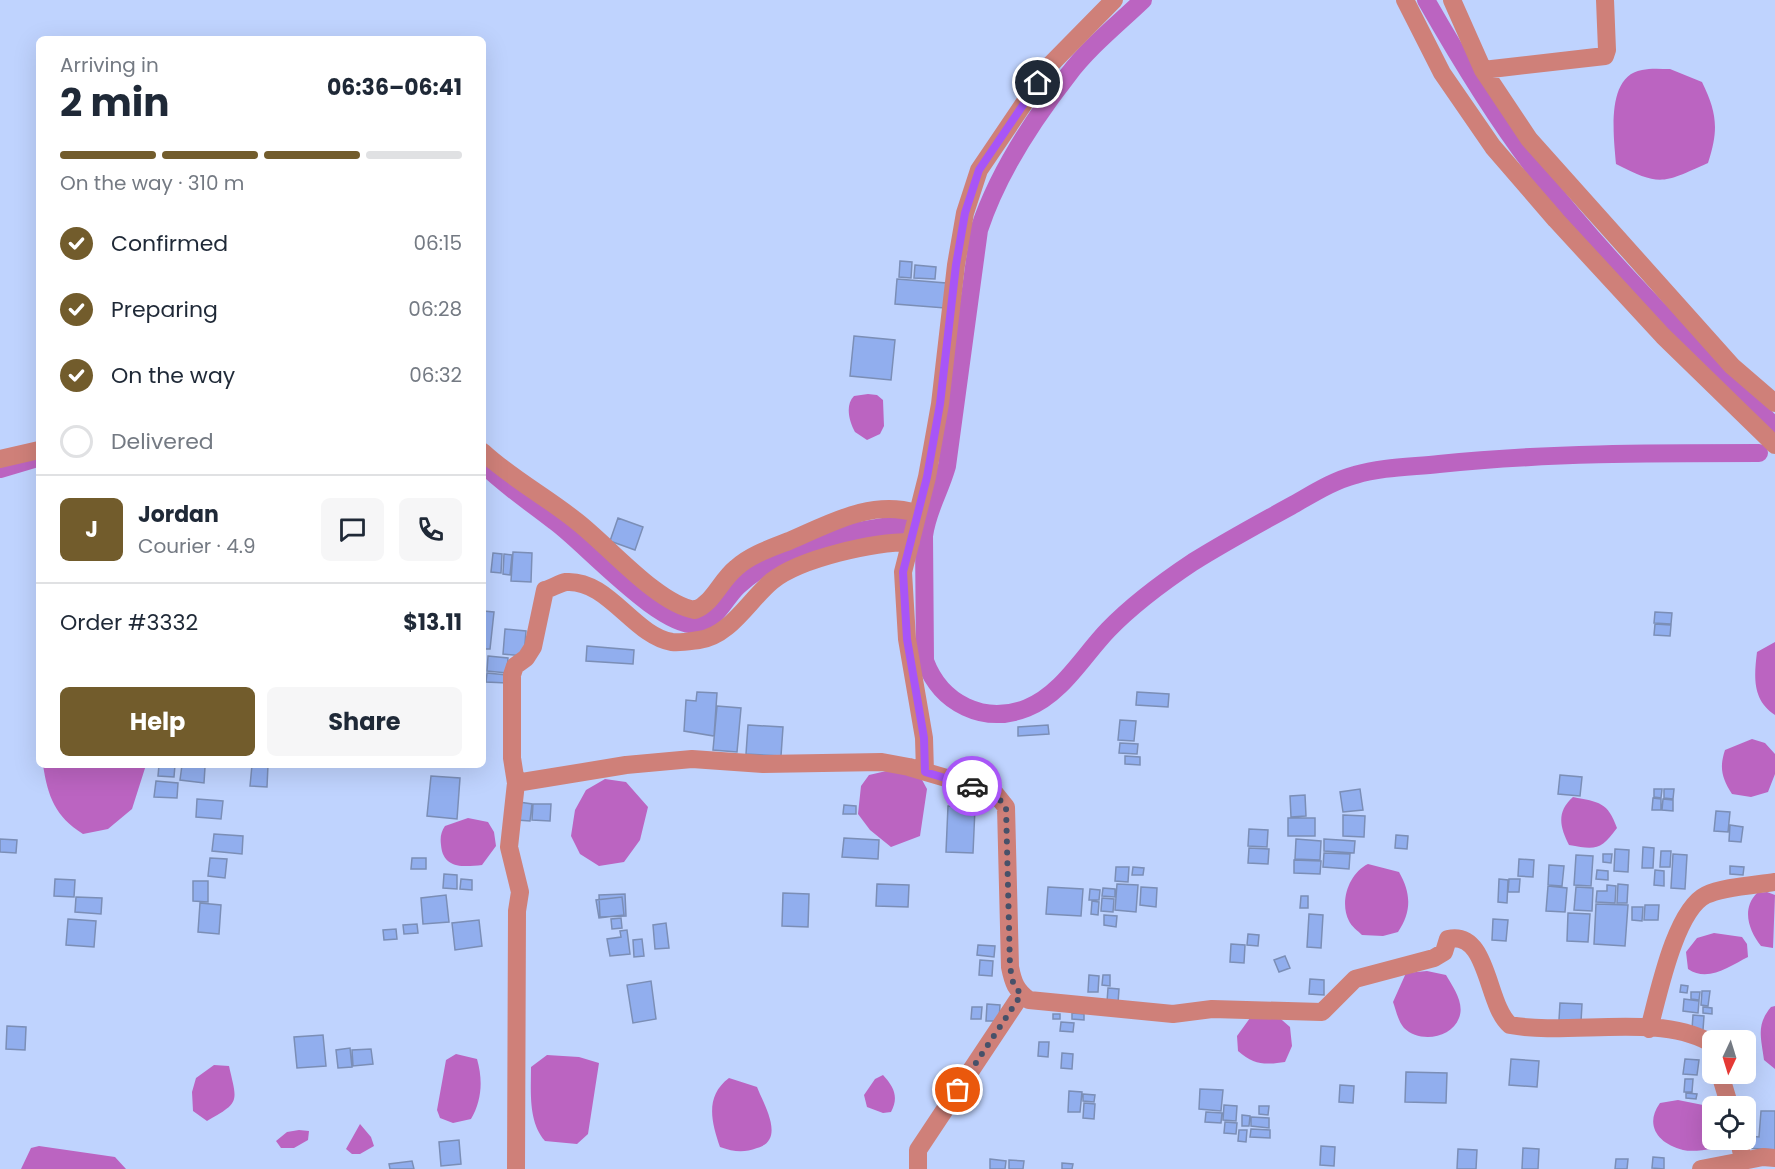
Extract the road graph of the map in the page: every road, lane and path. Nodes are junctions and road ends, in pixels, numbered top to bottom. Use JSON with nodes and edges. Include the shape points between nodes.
{"nodes":[{"id":1,"x":1114,"y":0,"type":"edge"},
{"id":2,"x":1405,"y":0,"type":"edge"},
{"id":3,"x":1452,"y":0,"type":"edge"},
{"id":4,"x":1605,"y":0,"type":"edge"},
{"id":5,"x":1483,"y":70,"type":"junction"},
{"id":6,"x":1775,"y":403,"type":"edge"},
{"id":7,"x":1775,"y":445,"type":"edge"},
{"id":8,"x":36,"y":451,"type":"edge"},
{"id":9,"x":486,"y":454,"type":"edge"},
{"id":10,"x":0,"y":459,"type":"edge"},
{"id":11,"x":916,"y":513,"type":"junction"},
{"id":12,"x":911,"y":542,"type":"junction"},
{"id":13,"x":925,"y":772,"type":"junction"},
{"id":14,"x":516,"y":783,"type":"junction"},
{"id":15,"x":1775,"y":882,"type":"edge"},
{"id":16,"x":1021,"y":995,"type":"junction"},
{"id":17,"x":1649,"y":1029,"type":"junction"},
{"id":18,"x":1702,"y":1038,"type":"edge"},
{"id":19,"x":1741,"y":1150,"type":"edge"},
{"id":20,"x":1775,"y":1158,"type":"edge"},
{"id":21,"x":1743,"y":1160,"type":"junction"},
{"id":22,"x":516,"y":1169,"type":"edge"},
{"id":23,"x":918,"y":1169,"type":"edge"},
{"id":24,"x":1701,"y":1169,"type":"edge"}],
"edges":[{"from":1,"to":11,"type":"street","via":[[1050,65],[979,170],[965,213],[940,404],[927,477]]},
{"from":2,"to":7,"type":"street","via":[[1442,73],[1493,147],[1663,336]]},
{"from":3,"to":5,"type":"street"},
{"from":4,"to":5,"type":"street","via":[[1605,56]]},
{"from":5,"to":6,"type":"street","via":[[1529,139],[1732,366]]},
{"from":8,"to":10,"type":"street"},
{"from":9,"to":11,"type":"street","via":[[575,519],[685,609],[695,610],[712,598],[736,567],[753,556],[835,520],[891,509]]},
{"from":11,"to":12,"type":"street"},
{"from":12,"to":13,"type":"street","via":[[903,572],[903,598],[924,738]]},
{"from":12,"to":14,"type":"street","via":[[863,547],[787,570],[726,628],[699,640],[672,642],[656,636],[586,585],[565,582],[545,591],[533,647],[512,675],[512,758]]},
{"from":13,"to":14,"type":"street","via":[[882,762],[763,764],[692,759]]},
{"from":13,"to":16,"type":"street","via":[[993,792],[1006,807],[1010,967]]},
{"from":14,"to":22,"type":"street","via":[[509,847],[520,892]]},
{"from":15,"to":17,"type":"street","via":[[1708,893],[1695,901],[1684,915]]},
{"from":16,"to":17,"type":"street","via":[[1029,1000],[1073,1006],[1173,1014],[1212,1009],[1322,1012],[1355,979],[1434,958],[1444,952],[1452,938],[1464,941],[1478,952],[1497,1005],[1510,1025]]},
{"from":16,"to":23,"type":"street","via":[[918,1149]]},
{"from":17,"to":18,"type":"street"},
{"from":19,"to":21,"type":"street"},
{"from":20,"to":21,"type":"street"},
{"from":21,"to":24,"type":"street"}]}
